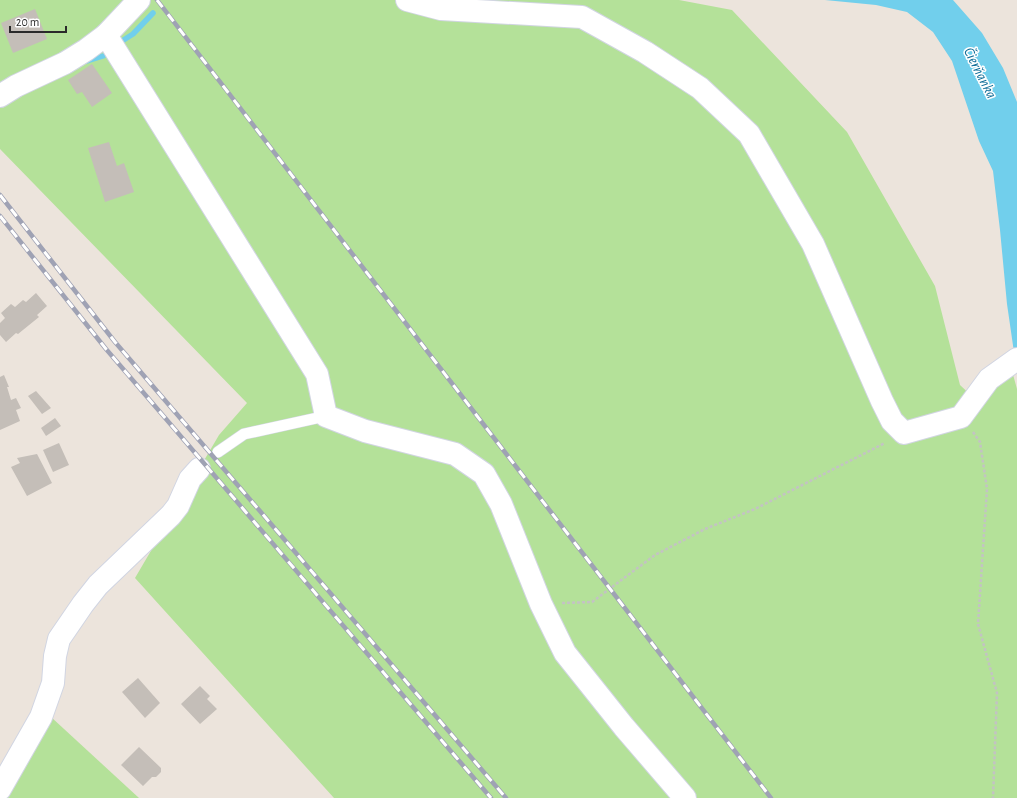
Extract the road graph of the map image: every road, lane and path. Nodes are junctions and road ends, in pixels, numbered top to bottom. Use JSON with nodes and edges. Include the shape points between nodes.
{"nodes":[{"id":1,"x":139,"y":0,"type":"edge"},
{"id":2,"x":407,"y":0,"type":"edge"},
{"id":3,"x":106,"y":35,"type":"junction"},
{"id":4,"x":0,"y":96,"type":"edge"},
{"id":5,"x":1017,"y":360,"type":"edge"},
{"id":6,"x":326,"y":416,"type":"junction"},
{"id":7,"x":961,"y":417,"type":"junction"},
{"id":8,"x":904,"y":433,"type":"junction"},
{"id":9,"x":218,"y":452,"type":"dead end"},
{"id":10,"x":199,"y":469,"type":"dead end"},
{"id":11,"x":541,"y":604,"type":"junction"},
{"id":12,"x":0,"y":789,"type":"edge"},
{"id":13,"x":685,"y":798,"type":"edge"},
{"id":14,"x":993,"y":798,"type":"edge"}],
"edges":[{"from":1,"to":3,"type":"street"},
{"from":2,"to":8,"type":"street","via":[[441,8],[582,17],[645,52],[700,88],[749,134],[813,244],[882,402],[892,421]]},
{"from":3,"to":4,"type":"street","via":[[65,63]]},
{"from":3,"to":6,"type":"street","via":[[317,374]]},
{"from":5,"to":7,"type":"street","via":[[989,379]]},
{"from":6,"to":9,"type":"lane","via":[[244,434]]},
{"from":6,"to":11,"type":"street","via":[[365,431],[454,454],[484,474],[501,504]]},
{"from":7,"to":8,"type":"street"},
{"from":7,"to":14,"type":"path","via":[[980,442],[987,489],[978,624],[997,693]]},
{"from":8,"to":11,"type":"path","via":[[755,510],[705,529],[655,555],[592,602]]},
{"from":10,"to":12,"type":"street","via":[[190,479],[171,515],[98,585],[59,639],[53,683],[41,717]]},
{"from":11,"to":13,"type":"street","via":[[565,653]]}]}
